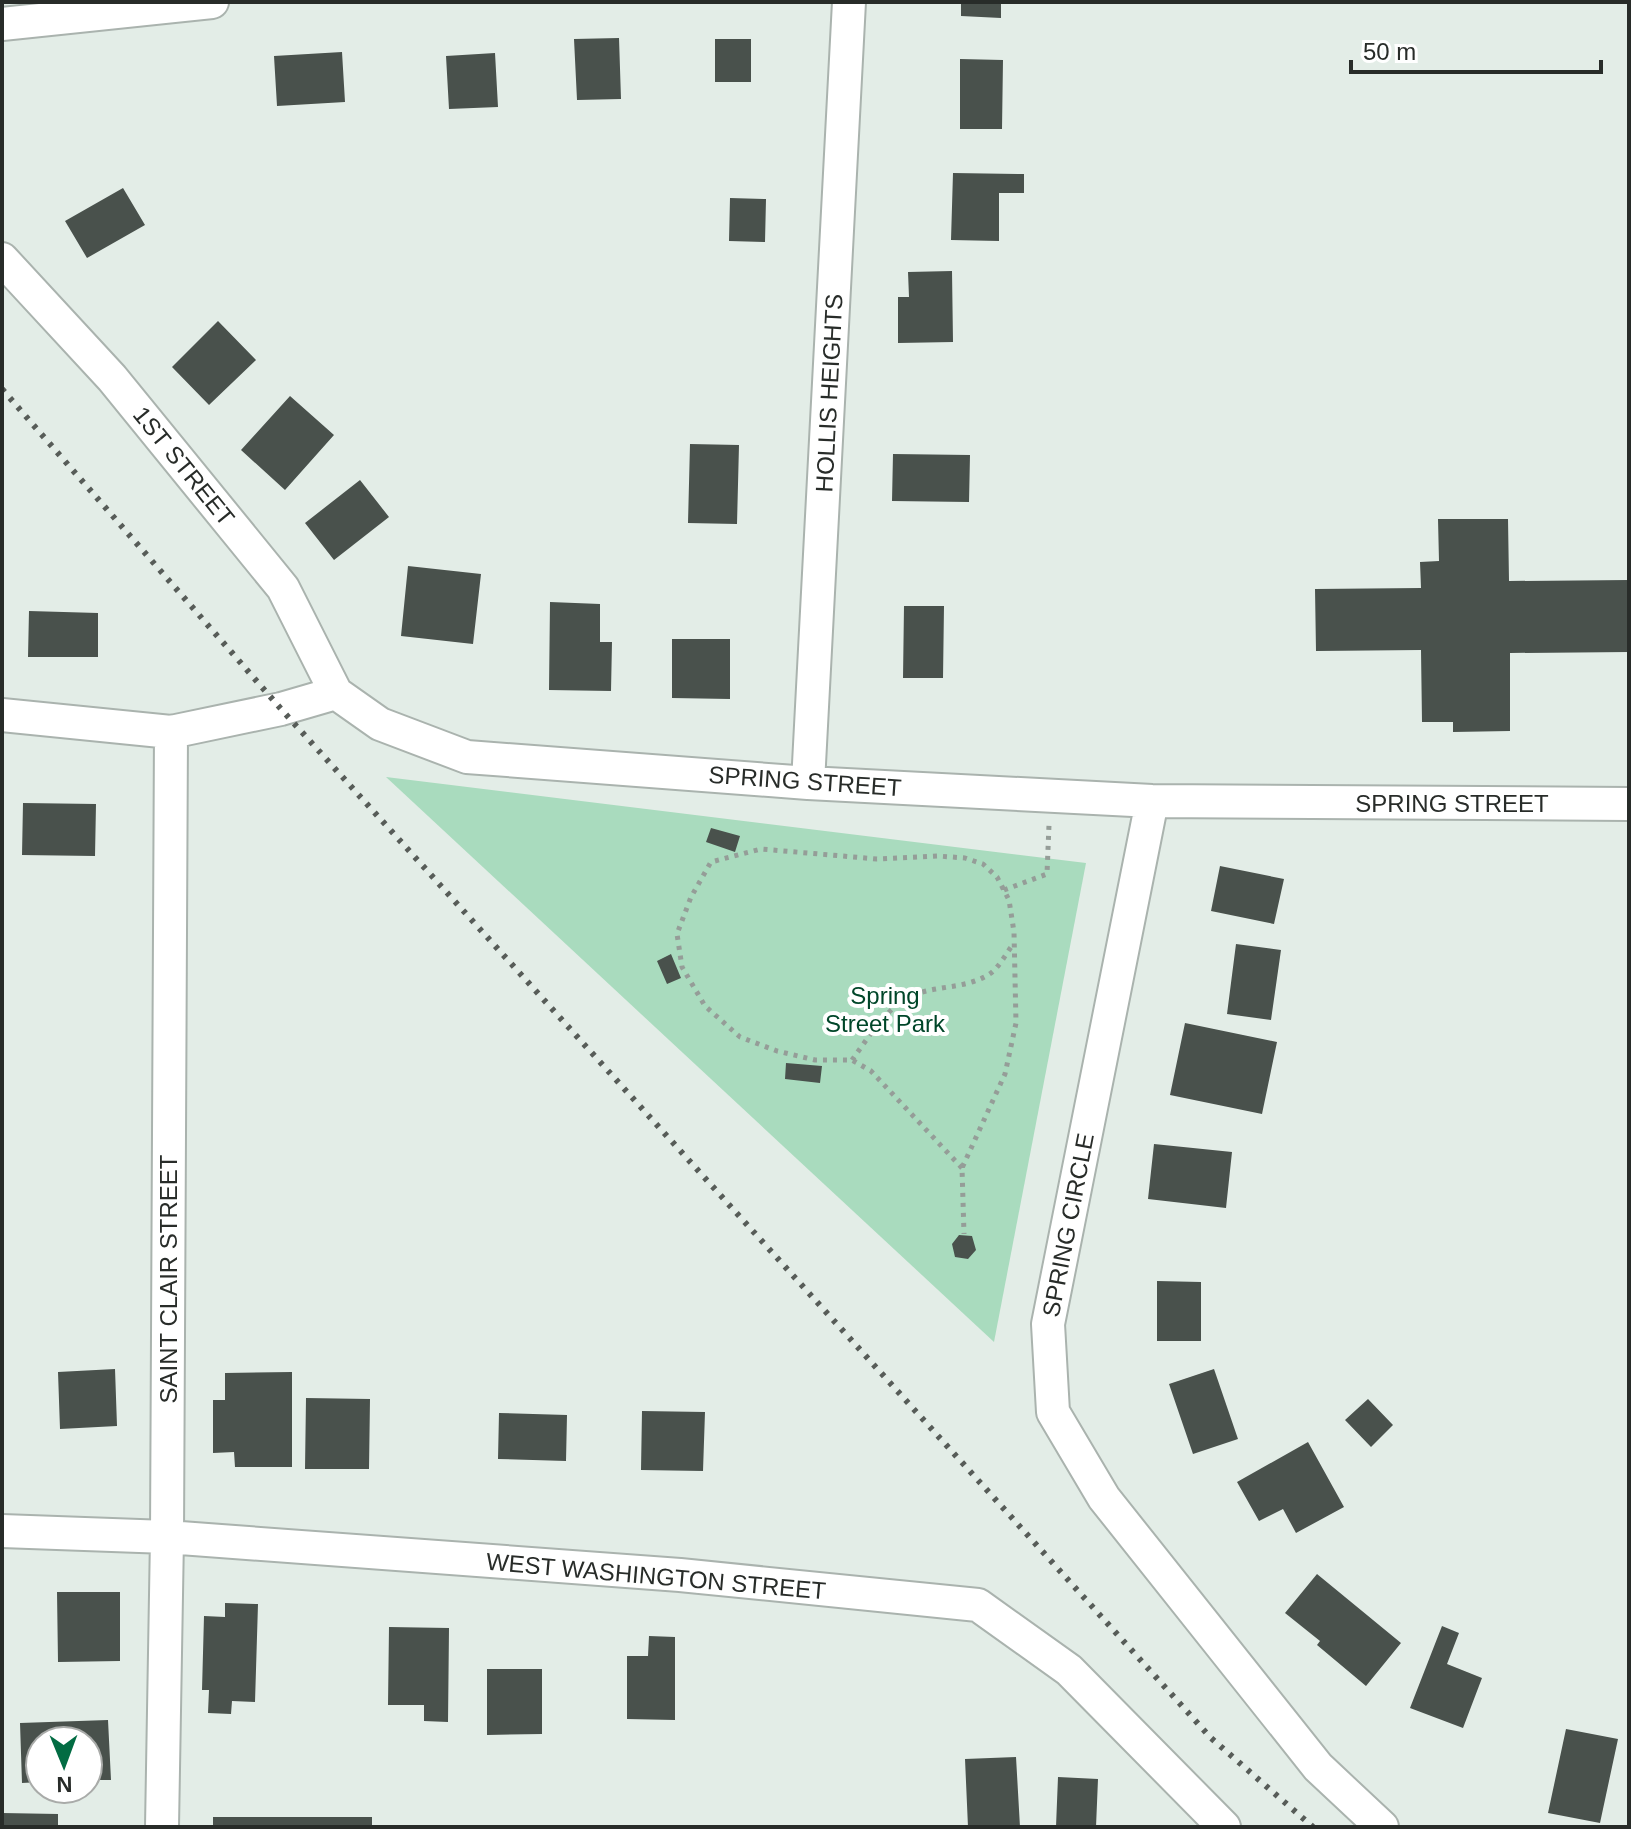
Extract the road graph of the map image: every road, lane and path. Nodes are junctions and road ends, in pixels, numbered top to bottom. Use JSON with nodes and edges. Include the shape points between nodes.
{"nodes":[{"id":1,"x":212,"y":2,"type":"edge"},
{"id":2,"x":849,"y":2,"type":"edge"},
{"id":3,"x":2,"y":24,"type":"edge"},
{"id":4,"x":2,"y":259,"type":"edge"},
{"id":5,"x":336,"y":693,"type":"junction"},
{"id":6,"x":2,"y":715,"type":"edge"},
{"id":7,"x":171,"y":732,"type":"junction"},
{"id":8,"x":808,"y":783,"type":"junction"},
{"id":9,"x":1050,"y":795,"type":"junction"},
{"id":10,"x":1152,"y":801,"type":"junction"},
{"id":11,"x":1629,"y":804,"type":"edge"},
{"id":12,"x":1004,"y":890,"type":"junction"},
{"id":13,"x":1014,"y":942,"type":"junction"},
{"id":14,"x":852,"y":1060,"type":"junction"},
{"id":15,"x":962,"y":1168,"type":"junction"},
{"id":16,"x":964,"y":1234,"type":"dead end"},
{"id":17,"x":2,"y":1531,"type":"edge"},
{"id":18,"x":167,"y":1537,"type":"junction"},
{"id":19,"x":162,"y":1827,"type":"edge"},
{"id":20,"x":1224,"y":1827,"type":"edge"},
{"id":21,"x":1382,"y":1827,"type":"edge"}],
"edges":[{"from":1,"to":3,"type":"street"},
{"from":2,"to":8,"type":"street","name":"HOLLIS HEIGHTS"},
{"from":4,"to":5,"type":"street","name":"1ST STREET","via":[[112,378],[283,588]]},
{"from":5,"to":7,"type":"street"},
{"from":5,"to":8,"type":"street","name":"SPRING STREET","via":[[380,724],[467,757]]},
{"from":6,"to":7,"type":"street"},
{"from":7,"to":18,"type":"street","name":"SAINT CLAIR STREET"},
{"from":8,"to":9,"type":"street","name":"SPRING STREET"},
{"from":9,"to":10,"type":"street","name":"SPRING STREET"},
{"from":9,"to":12,"type":"path","via":[[1047,874]]},
{"from":10,"to":11,"type":"street","name":"SPRING STREET"},
{"from":10,"to":21,"type":"street","name":"SPRING CIRCLE","via":[[1048,1324],[1053,1412],[1104,1498],[1318,1767]]},
{"from":12,"to":13,"type":"path"},
{"from":12,"to":14,"type":"path","via":[[983,864],[965,858],[877,859],[761,849],[711,862],[677,934],[682,967],[705,1006],[740,1037],[777,1051],[815,1060]]},
{"from":13,"to":14,"type":"path","via":[[991,972],[901,1001]]},
{"from":13,"to":15,"type":"path","via":[[1016,1023],[1005,1074]]},
{"from":14,"to":15,"type":"path","via":[[876,1075]]},
{"from":15,"to":16,"type":"path"},
{"from":17,"to":18,"type":"street","name":"WEST WASHINGTON STREET"},
{"from":18,"to":19,"type":"street","name":"SAINT CLAIR STREET"},
{"from":18,"to":20,"type":"street","name":"WEST WASHINGTON STREET","via":[[680,1575],[978,1605],[1069,1670]]}]}
